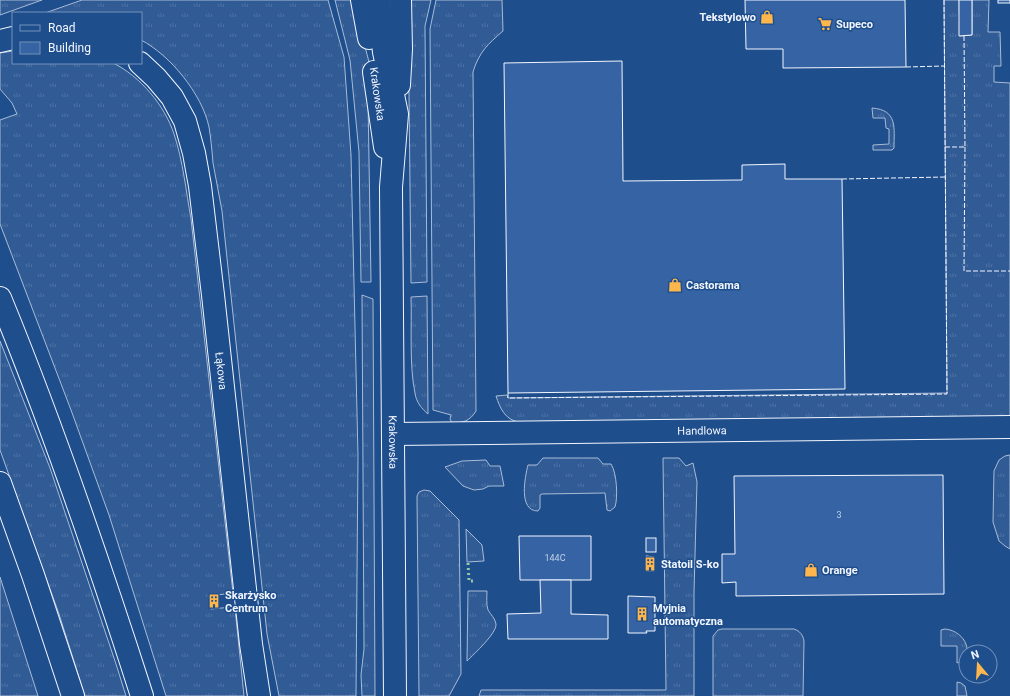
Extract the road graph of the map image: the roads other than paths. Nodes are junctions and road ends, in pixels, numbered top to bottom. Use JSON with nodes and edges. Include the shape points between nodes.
{"nodes":[{"id":1,"x":362,"y":0,"type":"edge"},
{"id":2,"x":378,"y":0,"type":"edge"},
{"id":3,"x":400,"y":0,"type":"edge"},
{"id":4,"x":12,"y":38,"type":"edge"},
{"id":5,"x":0,"y":41,"type":"edge"},
{"id":6,"x":141,"y":64,"type":"edge"},
{"id":7,"x":396,"y":114,"type":"junction"},
{"id":8,"x":391,"y":187,"type":"junction"},
{"id":9,"x":0,"y":298,"type":"edge"},
{"id":10,"x":1010,"y":427,"type":"edge"},
{"id":11,"x":393,"y":434,"type":"junction"},
{"id":12,"x":0,"y":483,"type":"edge"},
{"id":13,"x":73,"y":696,"type":"edge"},
{"id":14,"x":142,"y":696,"type":"edge"},
{"id":15,"x":259,"y":696,"type":"edge"},
{"id":16,"x":394,"y":696,"type":"edge"}],
"edges":[{"from":1,"to":8,"type":"main road","name":"Krakowska"},
{"from":2,"to":7,"type":"main road","name":"Krakowska","via":[[384,52]]},
{"from":3,"to":7,"type":"main road","via":[[401,49]]},
{"from":4,"to":5,"type":"main road"},
{"from":6,"to":15,"type":"main road","name":"Łąkowa","via":[[167,90],[180,110],[188,127],[200,186]]},
{"from":7,"to":8,"type":"main road","name":"Krakowska"},
{"from":8,"to":11,"type":"main road","name":"Krakowska"},
{"from":9,"to":14,"type":"main road","via":[[68,474]]},
{"from":10,"to":11,"type":"main road","name":"Handlowa"},
{"from":11,"to":16,"type":"main road","name":"Krakowska"},
{"from":12,"to":13,"type":"main road"}]}
